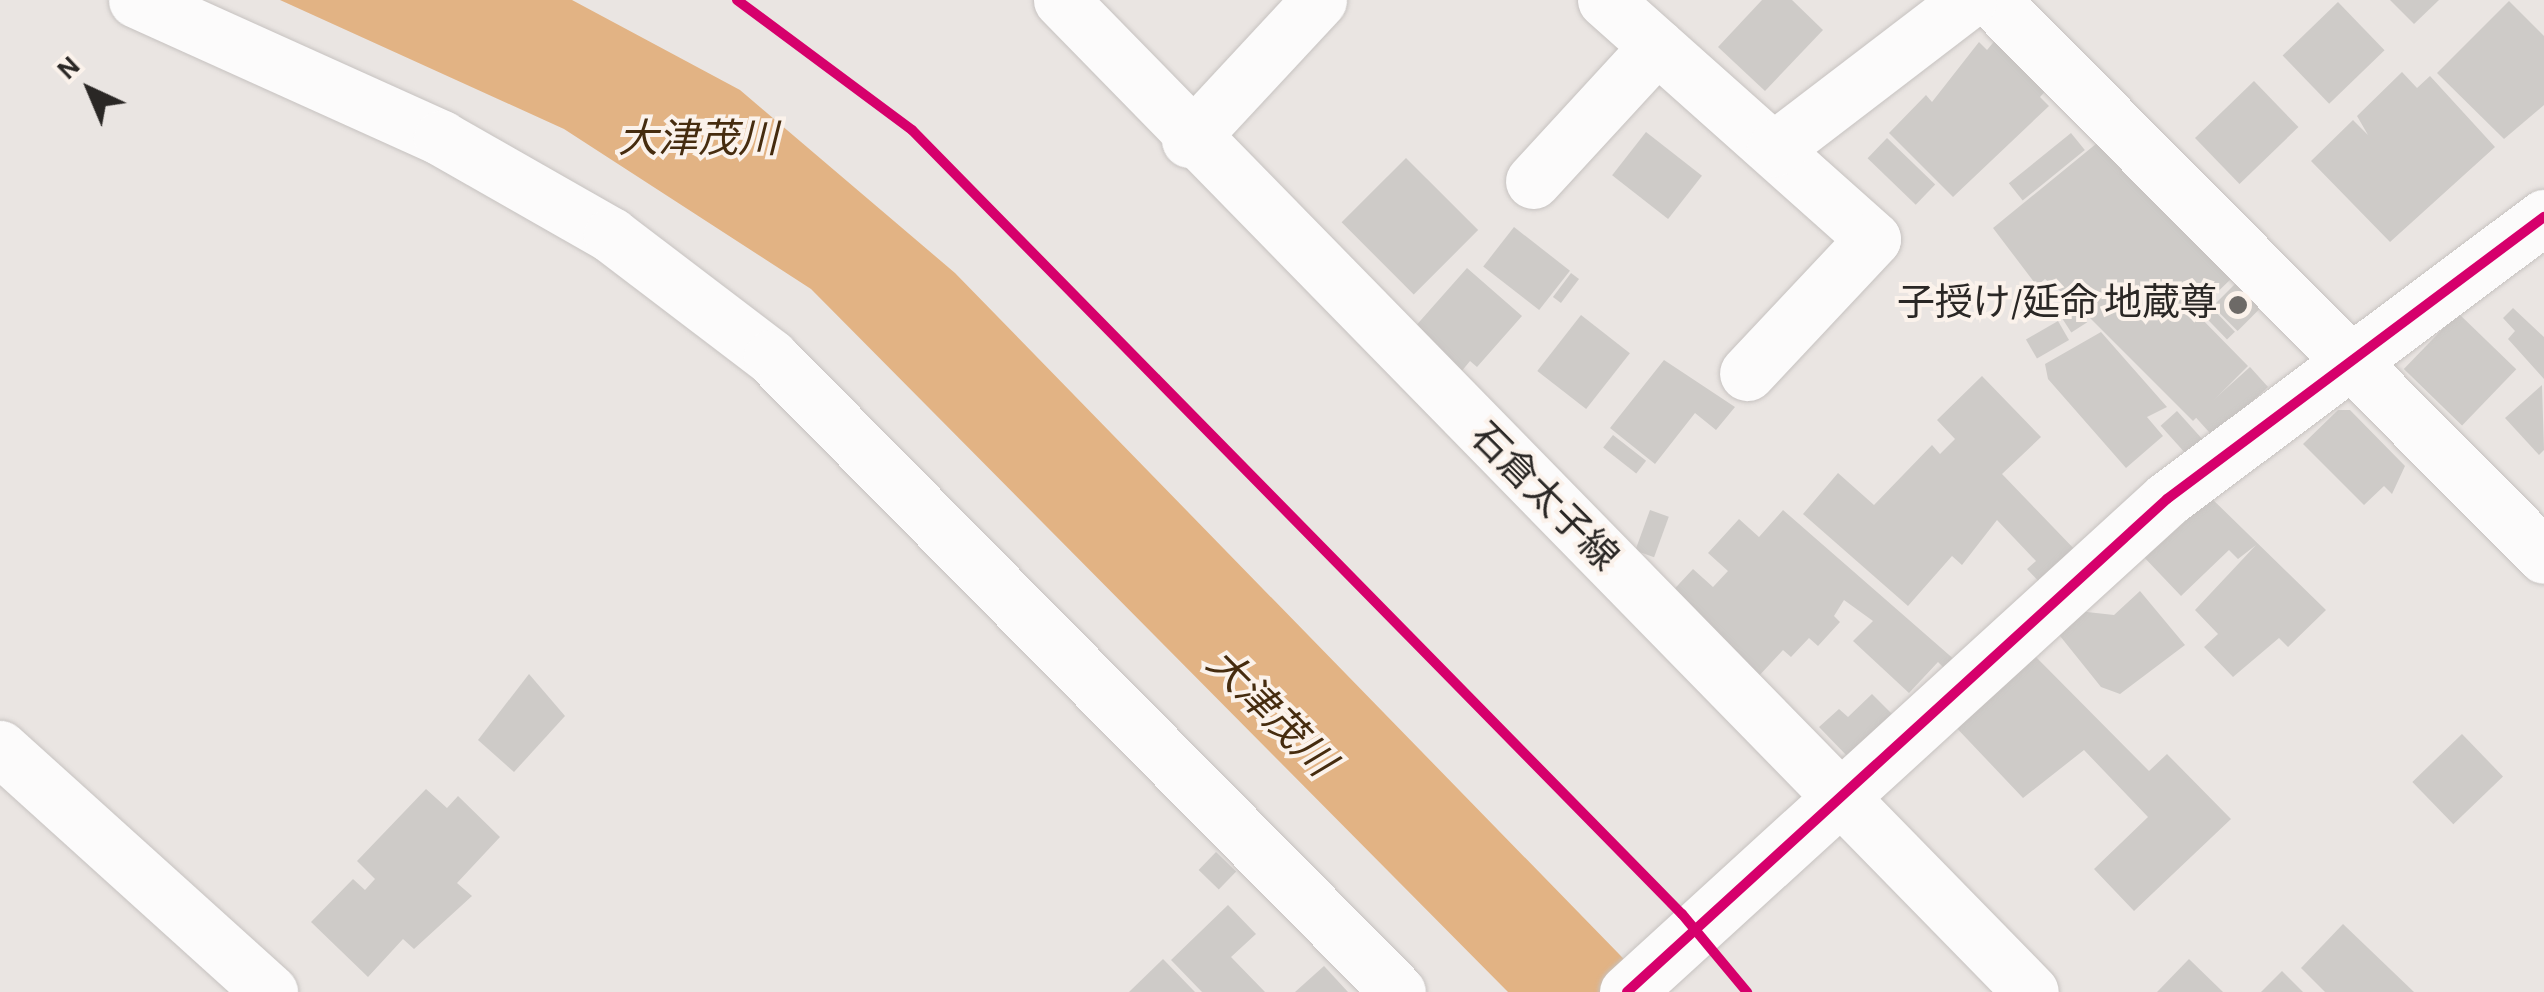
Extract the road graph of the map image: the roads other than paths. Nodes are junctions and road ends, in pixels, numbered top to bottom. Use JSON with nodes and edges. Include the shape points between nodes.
{"nodes":[{"id":1,"x":136,"y":0,"type":"edge"},
{"id":2,"x":1060,"y":0,"type":"edge"},
{"id":3,"x":1319,"y":0,"type":"edge"},
{"id":4,"x":1605,"y":0,"type":"edge"},
{"id":5,"x":1968,"y":0,"type":"edge"},
{"id":6,"x":1992,"y":0,"type":"edge"},
{"id":7,"x":1657,"y":46,"type":"junction"},
{"id":8,"x":1189,"y":140,"type":"junction"},
{"id":9,"x":1774,"y":148,"type":"junction"},
{"id":10,"x":1533,"y":181,"type":"dead end"},
{"id":11,"x":2544,"y":218,"type":"edge"},
{"id":12,"x":2354,"y":359,"type":"junction"},
{"id":13,"x":1746,"y":373,"type":"dead end"},
{"id":14,"x":2544,"y":556,"type":"edge"},
{"id":15,"x":0,"y":748,"type":"edge"},
{"id":16,"x":1838,"y":796,"type":"junction"},
{"id":17,"x":270,"y":992,"type":"edge"},
{"id":18,"x":1398,"y":992,"type":"edge"},
{"id":19,"x":1627,"y":992,"type":"edge"},
{"id":20,"x":2030,"y":992,"type":"edge"}],
"edges":[{"from":1,"to":18,"type":"street","via":[[441,138],[611,235],[770,357]]},
{"from":2,"to":8,"type":"street","name":"石倉太子線"},
{"from":3,"to":8,"type":"street"},
{"from":4,"to":7,"type":"street"},
{"from":5,"to":9,"type":"street"},
{"from":6,"to":12,"type":"street"},
{"from":7,"to":9,"type":"street"},
{"from":7,"to":10,"type":"street"},
{"from":8,"to":16,"type":"street","name":"石倉太子線"},
{"from":9,"to":13,"type":"street","via":[[1873,239]]},
{"from":11,"to":12,"type":"street"},
{"from":12,"to":14,"type":"street"},
{"from":12,"to":16,"type":"street","via":[[2166,499]]},
{"from":15,"to":17,"type":"street"},
{"from":16,"to":19,"type":"street"},
{"from":16,"to":20,"type":"street","name":"石倉太子線"}]}
